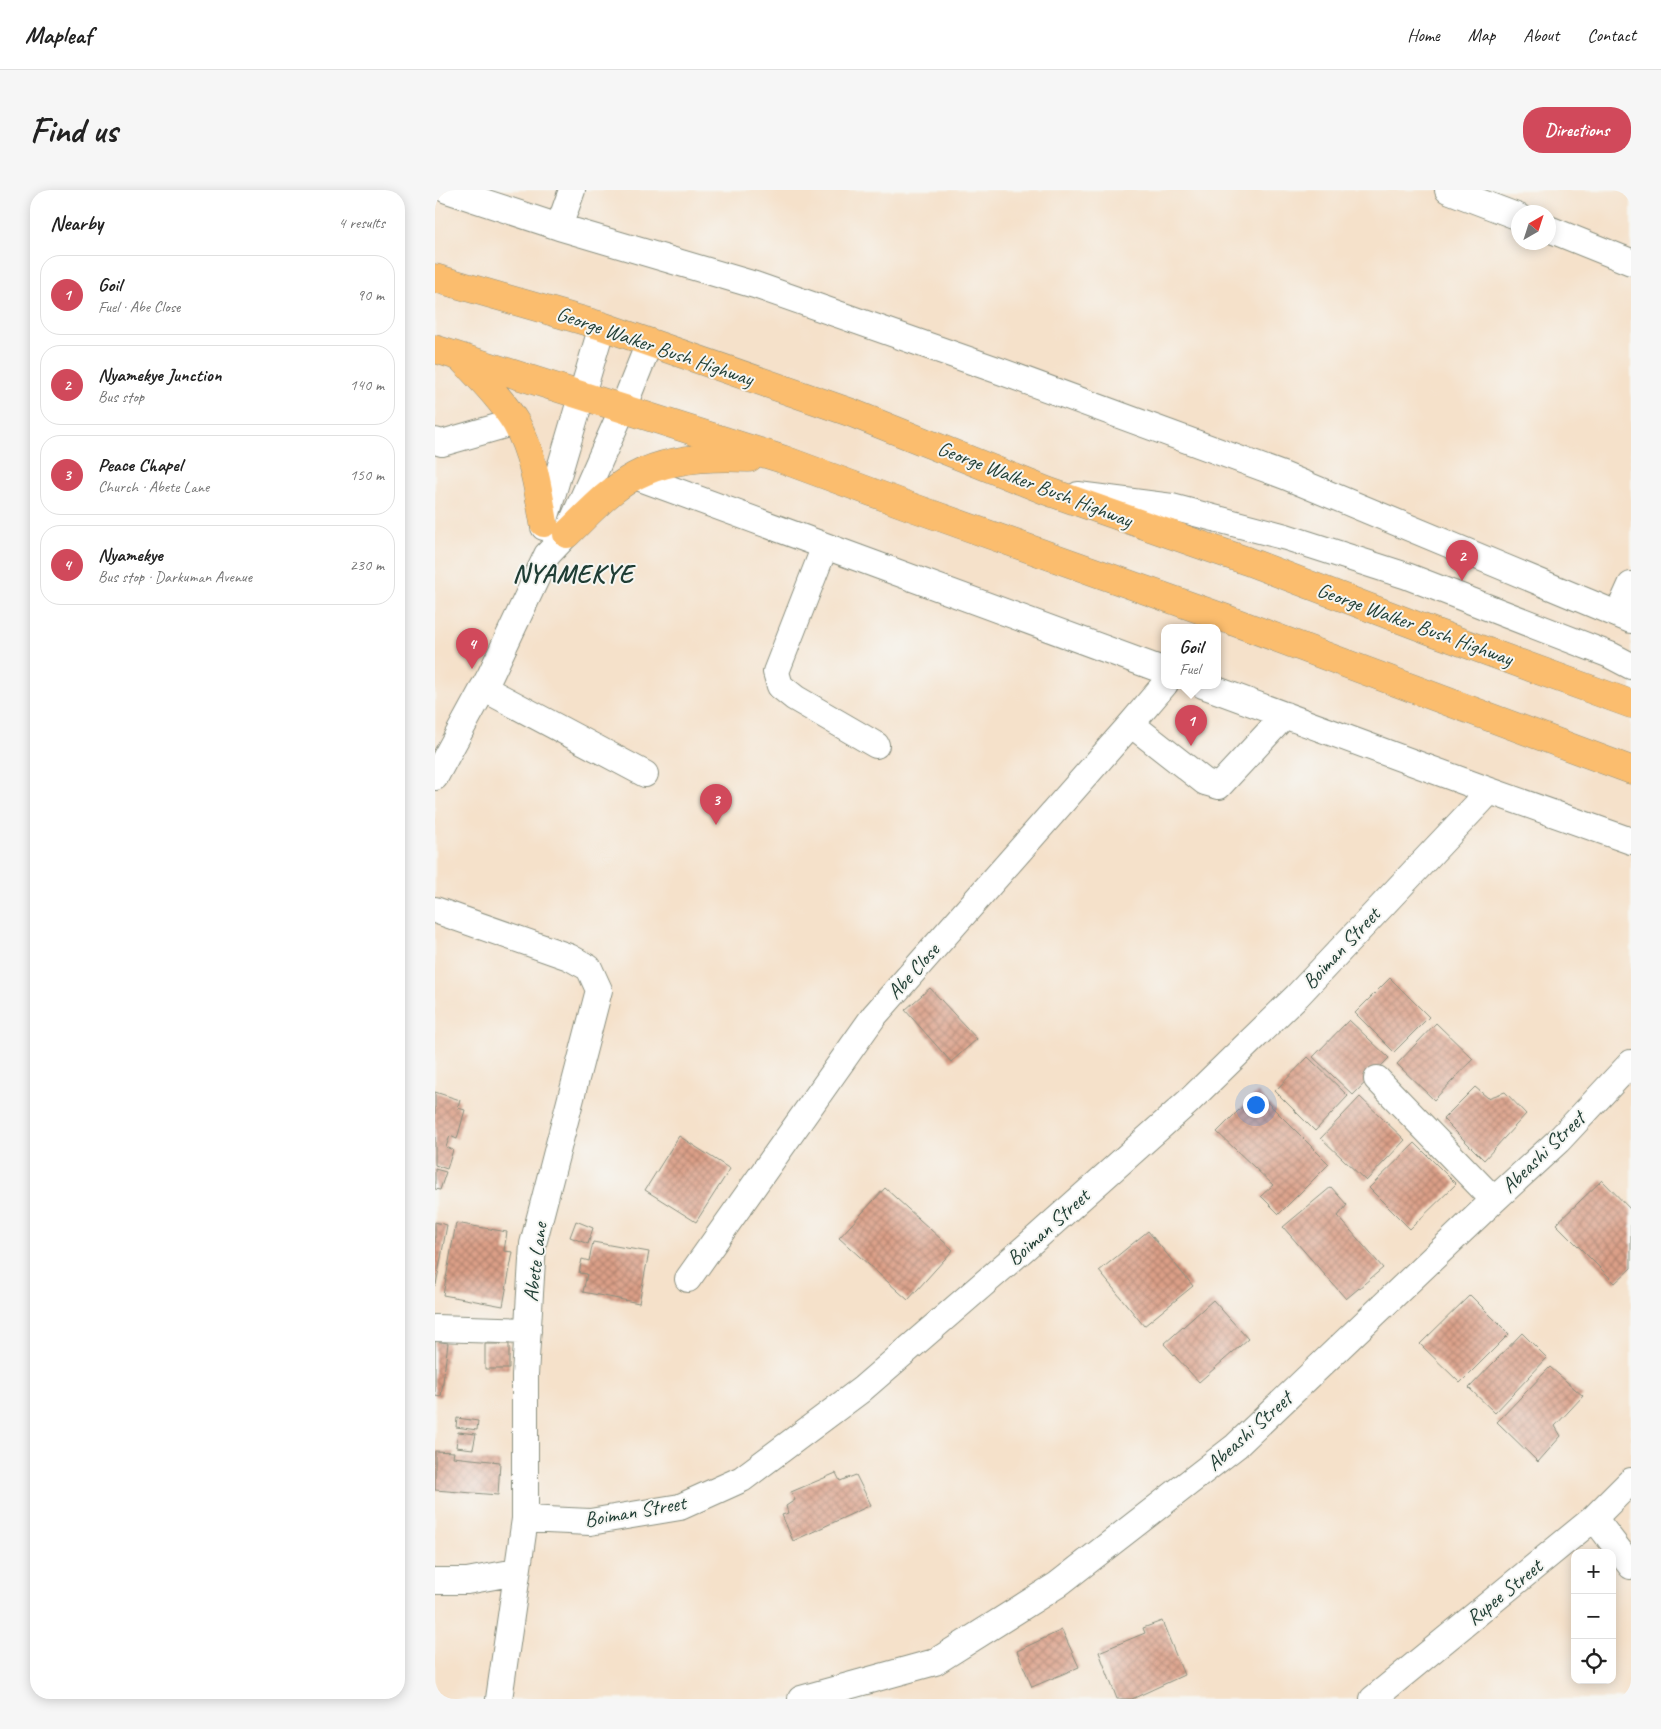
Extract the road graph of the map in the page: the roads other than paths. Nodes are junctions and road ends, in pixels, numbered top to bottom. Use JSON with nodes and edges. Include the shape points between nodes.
{"nodes":[{"id":1,"x":447,"y":190,"type":"edge"},
{"id":2,"x":572,"y":190,"type":"edge"},
{"id":3,"x":1448,"y":190,"type":"edge"},
{"id":4,"x":1511,"y":214,"type":"edge"},
{"id":5,"x":559,"y":227,"type":"junction"},
{"id":6,"x":1556,"y":232,"type":"edge"},
{"id":7,"x":1631,"y":262,"type":"edge"},
{"id":8,"x":435,"y":278,"type":"edge"},
{"id":9,"x":602,"y":326,"type":"junction"},
{"id":10,"x":649,"y":343,"type":"junction"},
{"id":11,"x":435,"y":349,"type":"edge"},
{"id":12,"x":461,"y":358,"type":"junction"},
{"id":13,"x":581,"y":396,"type":"junction"},
{"id":14,"x":623,"y":408,"type":"junction"},
{"id":15,"x":515,"y":422,"type":"junction"},
{"id":16,"x":435,"y":442,"type":"edge"},
{"id":17,"x":782,"y":459,"type":"junction"},
{"id":18,"x":635,"y":476,"type":"junction"},
{"id":19,"x":1047,"y":491,"type":"junction"},
{"id":20,"x":556,"y":529,"type":"junction"},
{"id":21,"x":825,"y":546,"type":"junction"},
{"id":22,"x":1631,"y":585,"type":"edge"},
{"id":23,"x":1624,"y":617,"type":"edge"},
{"id":24,"x":1631,"y":666,"type":"edge"},
{"id":25,"x":1161,"y":670,"type":"edge"},
{"id":26,"x":483,"y":688,"type":"junction"},
{"id":27,"x":1161,"y":689,"type":"edge"},
{"id":28,"x":1214,"y":689,"type":"edge"},
{"id":29,"x":1631,"y":704,"type":"edge"},
{"id":30,"x":1285,"y":715,"type":"junction"},
{"id":31,"x":1131,"y":724,"type":"junction"},
{"id":32,"x":876,"y":745,"type":"dead end"},
{"id":33,"x":1631,"y":770,"type":"edge"},
{"id":34,"x":645,"y":774,"type":"dead end"},
{"id":35,"x":435,"y":777,"type":"edge"},
{"id":36,"x":1489,"y":791,"type":"junction"},
{"id":37,"x":1631,"y":841,"type":"edge"},
{"id":38,"x":435,"y":910,"type":"edge"},
{"id":39,"x":1631,"y":1063,"type":"edge"},
{"id":40,"x":1377,"y":1079,"type":"dead end"},
{"id":41,"x":1494,"y":1200,"type":"junction"},
{"id":42,"x":688,"y":1279,"type":"dead end"},
{"id":43,"x":435,"y":1328,"type":"edge"},
{"id":44,"x":528,"y":1331,"type":"junction"},
{"id":45,"x":1631,"y":1481,"type":"edge"},
{"id":46,"x":1594,"y":1518,"type":"junction"},
{"id":47,"x":525,"y":1519,"type":"junction"},
{"id":48,"x":1631,"y":1566,"type":"edge"},
{"id":49,"x":516,"y":1572,"type":"junction"},
{"id":50,"x":435,"y":1581,"type":"edge"},
{"id":51,"x":499,"y":1699,"type":"edge"},
{"id":52,"x":801,"y":1699,"type":"edge"},
{"id":53,"x":1373,"y":1699,"type":"edge"}],
"edges":[{"from":1,"to":5,"type":"street"},
{"from":2,"to":5,"type":"street"},
{"from":3,"to":4,"type":"street"},
{"from":5,"to":23,"type":"street","via":[[755,285],[1285,476]]},
{"from":6,"to":7,"type":"street"},
{"from":8,"to":9,"type":"highway","name":"George Walker Bush Highway"},
{"from":9,"to":10,"type":"highway","name":"George Walker Bush Highway"},
{"from":9,"to":13,"type":"street"},
{"from":10,"to":14,"type":"street"},
{"from":10,"to":19,"type":"highway","name":"George Walker Bush Highway","via":[[852,413]]},
{"from":11,"to":12,"type":"highway"},
{"from":12,"to":13,"type":"highway"},
{"from":12,"to":15,"type":"highway"},
{"from":13,"to":14,"type":"highway"},
{"from":13,"to":20,"type":"street","via":[[569,439]]},
{"from":14,"to":17,"type":"highway"},
{"from":14,"to":20,"type":"street","via":[[605,452]]},
{"from":15,"to":16,"type":"street"},
{"from":15,"to":20,"type":"highway"},
{"from":17,"to":18,"type":"highway","via":[[719,456],[659,466]]},
{"from":17,"to":33,"type":"highway","via":[[1224,618]]},
{"from":18,"to":20,"type":"highway"},
{"from":18,"to":21,"type":"street"},
{"from":19,"to":24,"type":"street","via":[[1172,508],[1286,537],[1407,576]]},
{"from":19,"to":29,"type":"highway","name":"George Walker Bush Highway","via":[[1247,561]]},
{"from":20,"to":26,"type":"street","via":[[547,555]]},
{"from":21,"to":25,"type":"street"},
{"from":21,"to":32,"type":"street","via":[[776,672],[780,686],[795,698]]},
{"from":22,"to":23,"type":"street"},
{"from":26,"to":34,"type":"street"},
{"from":26,"to":35,"type":"street"},
{"from":27,"to":31,"type":"street","name":"Abe Close"},
{"from":28,"to":30,"type":"street"},
{"from":30,"to":31,"type":"street","via":[[1219,786],[1205,782]]},
{"from":30,"to":36,"type":"street"},
{"from":31,"to":42,"type":"street","name":"Abe Close","via":[[874,1016]]},
{"from":36,"to":37,"type":"street"},
{"from":36,"to":47,"type":"street","name":"Boiman Street","via":[[1297,996],[1188,1102],[861,1390],[742,1479],[680,1507],[590,1522]]},
{"from":38,"to":44,"type":"street","name":"Abete Lane","via":[[569,956],[589,968],[599,990],[533,1244]]},
{"from":39,"to":41,"type":"street","name":"Abeashi Street","via":[[1558,1141]]},
{"from":40,"to":41,"type":"street"},
{"from":41,"to":52,"type":"street","name":"Abeashi Street","via":[[1236,1446],[1057,1585],[935,1662]]},
{"from":43,"to":44,"type":"street"},
{"from":44,"to":47,"type":"street","name":"Abete Lane"},
{"from":45,"to":46,"type":"street","name":"Rupee Street"},
{"from":46,"to":48,"type":"street"},
{"from":46,"to":53,"type":"street","name":"Rupee Street"},
{"from":47,"to":49,"type":"street","name":"Abete Lane"},
{"from":49,"to":50,"type":"street","via":[[467,1581]]},
{"from":49,"to":51,"type":"street","name":"Abete Lane"}]}
